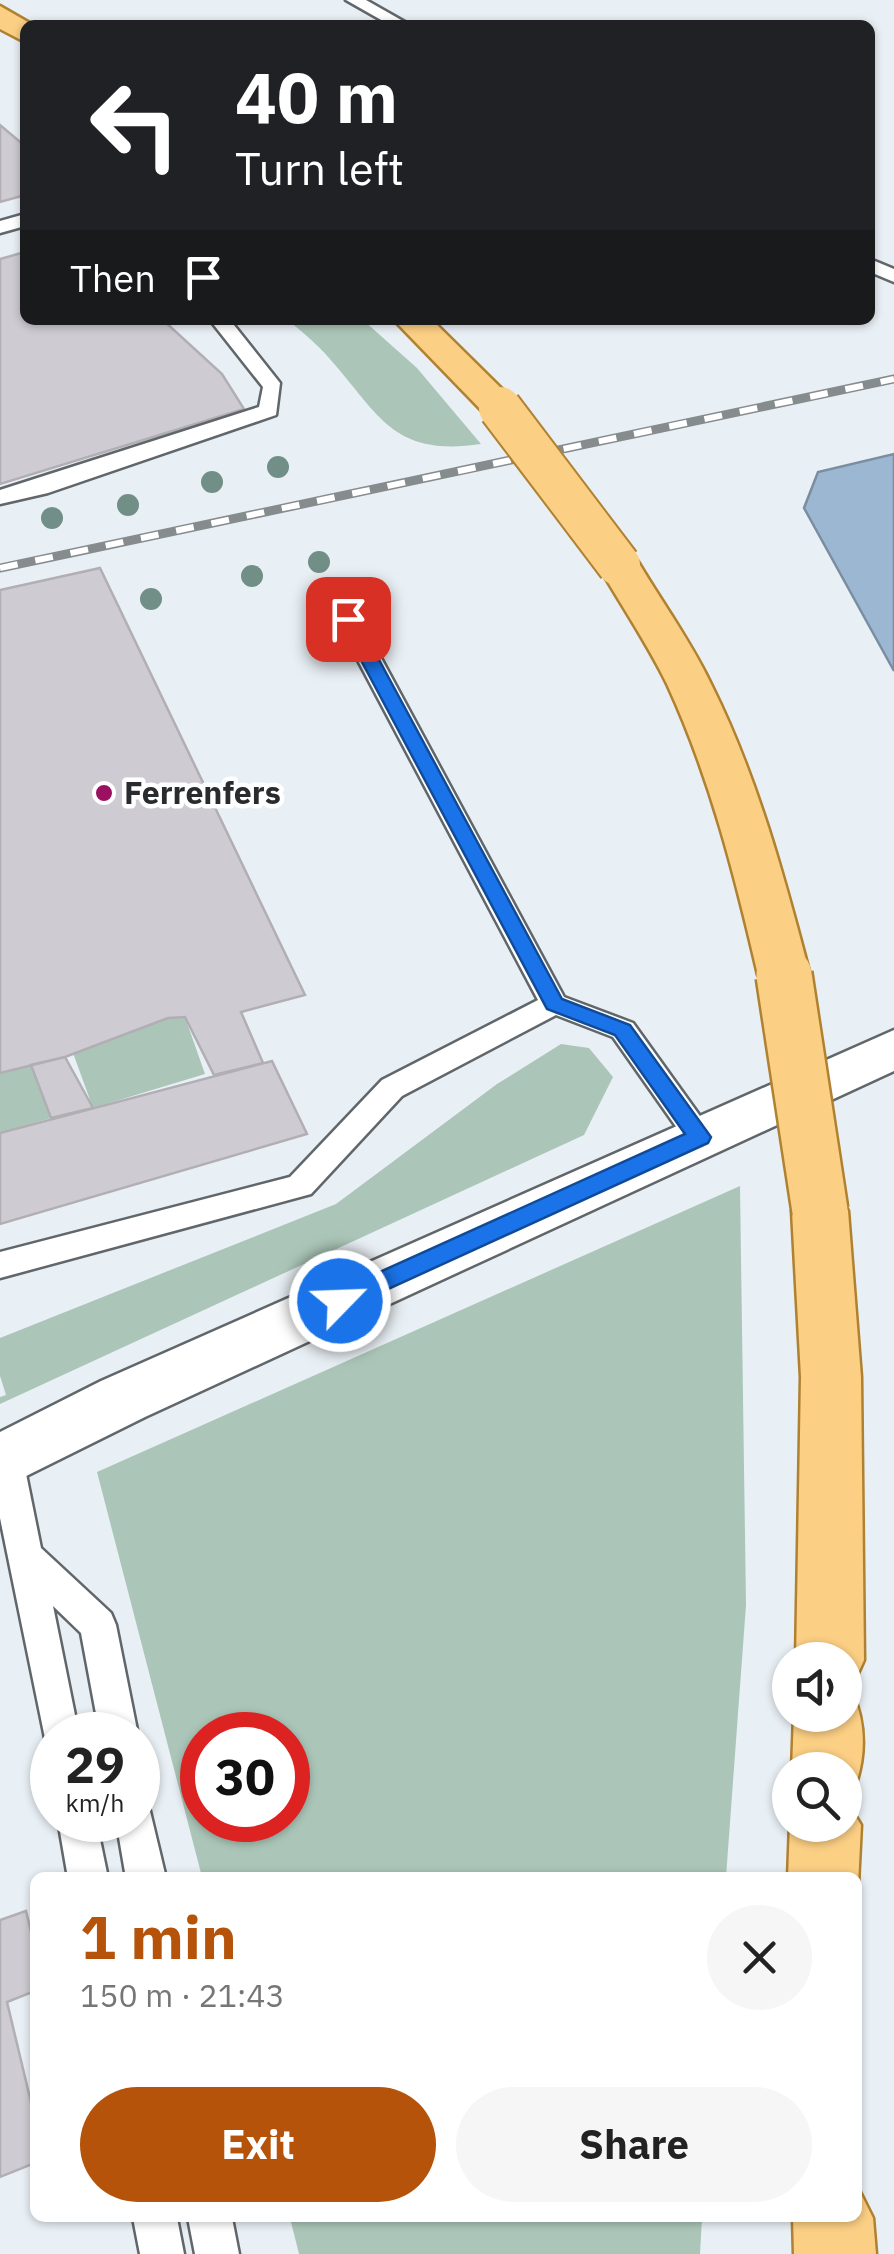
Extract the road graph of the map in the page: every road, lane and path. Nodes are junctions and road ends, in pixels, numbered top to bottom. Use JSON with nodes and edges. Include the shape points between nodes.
{"nodes":[{"id":1,"x":354,"y":0,"type":"edge"},
{"id":2,"x":392,"y":20,"type":"edge"},
{"id":3,"x":224,"y":325,"type":"edge"},
{"id":4,"x":417,"y":325,"type":"edge"},
{"id":5,"x":0,"y":497,"type":"edge"},
{"id":6,"x":348,"y":619,"type":"dead end"},
{"id":7,"x":554,"y":1004,"type":"junction"},
{"id":8,"x":894,"y":1049,"type":"edge"},
{"id":9,"x":700,"y":1137,"type":"junction"},
{"id":10,"x":0,"y":1265,"type":"edge"},
{"id":11,"x":3,"y":1461,"type":"edge"},
{"id":12,"x":24,"y":1556,"type":"junction"},
{"id":13,"x":830,"y":1642,"type":"edge"},
{"id":14,"x":55,"y":1712,"type":"edge"},
{"id":15,"x":114,"y":1712,"type":"edge"},
{"id":16,"x":81,"y":1842,"type":"edge"},
{"id":17,"x":139,"y":1842,"type":"edge"},
{"id":18,"x":825,"y":1842,"type":"edge"},
{"id":19,"x":87,"y":1872,"type":"edge"},
{"id":20,"x":145,"y":1872,"type":"edge"},
{"id":21,"x":824,"y":1872,"type":"edge"},
{"id":22,"x":156,"y":2222,"type":"edge"},
{"id":23,"x":211,"y":2222,"type":"edge"},
{"id":24,"x":833,"y":2222,"type":"edge"},
{"id":25,"x":162,"y":2254,"type":"edge"},
{"id":26,"x":218,"y":2254,"type":"edge"},
{"id":27,"x":835,"y":2254,"type":"edge"}],
"edges":[{"from":1,"to":2,"type":"lane"},
{"from":3,"to":5,"type":"lane","via":[[273,387],[269,411]]},
{"from":4,"to":13,"type":"main road","bridge":true,"via":[[500,408],[619,566],[688,681],[742,813],[784,975],[820,1211],[832,1377]]},
{"from":6,"to":7,"type":"lane"},
{"from":7,"to":9,"type":"lane","via":[[623,1030]]},
{"from":7,"to":10,"type":"lane","via":[[392,1088],[300,1186]]},
{"from":8,"to":9,"type":"street"},
{"from":9,"to":11,"type":"street","via":[[123,1399]]},
{"from":11,"to":12,"type":"lane"},
{"from":12,"to":14,"type":"lane"},
{"from":12,"to":15,"type":"lane","via":[[98,1625]]},
{"from":16,"to":19,"type":"lane"},
{"from":17,"to":20,"type":"lane"},
{"from":18,"to":21,"type":"main road"},
{"from":22,"to":25,"type":"lane"},
{"from":23,"to":26,"type":"lane"},
{"from":24,"to":27,"type":"main road"}]}
